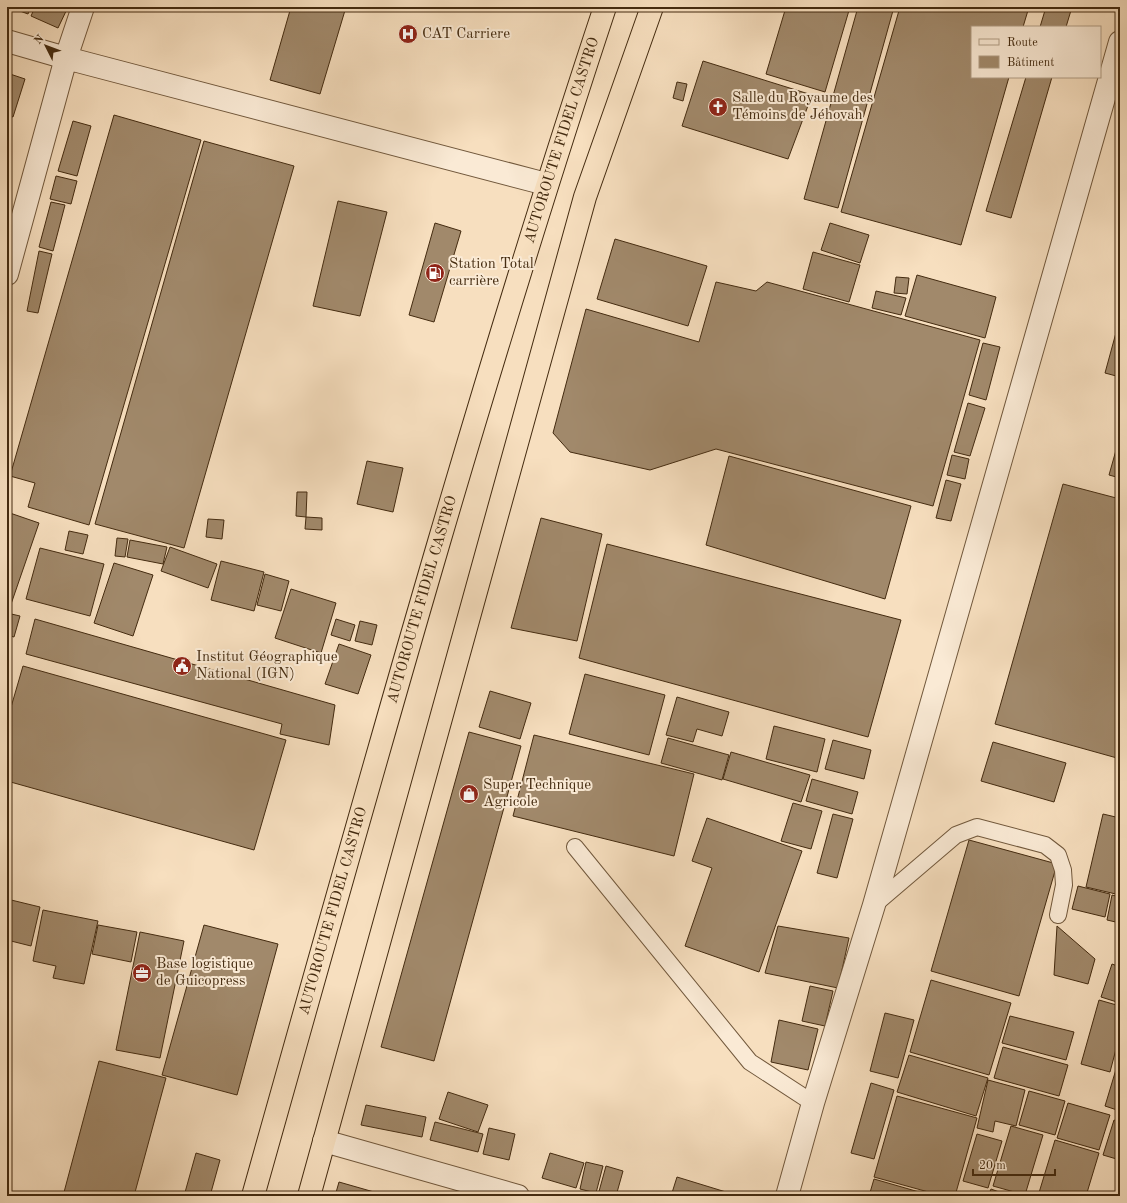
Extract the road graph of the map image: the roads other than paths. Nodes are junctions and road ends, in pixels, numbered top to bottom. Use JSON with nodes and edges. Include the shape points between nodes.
{"nodes":[{"id":1,"x":83,"y":7,"type":"edge"},
{"id":2,"x":605,"y":7,"type":"edge"},
{"id":3,"x":652,"y":7,"type":"edge"},
{"id":4,"x":7,"y":41,"type":"edge"},
{"id":5,"x":1120,"y":42,"type":"edge"},
{"id":6,"x":66,"y":58,"type":"junction"},
{"id":7,"x":546,"y":184,"type":"junction"},
{"id":8,"x":7,"y":274,"type":"edge"},
{"id":9,"x":575,"y":847,"type":"dead end"},
{"id":10,"x":874,"y":905,"type":"junction"},
{"id":11,"x":1058,"y":916,"type":"dead end"},
{"id":12,"x":813,"y":1103,"type":"junction"},
{"id":13,"x":324,"y":1141,"type":"junction"},
{"id":14,"x":253,"y":1196,"type":"edge"},
{"id":15,"x":309,"y":1196,"type":"edge"},
{"id":16,"x":518,"y":1196,"type":"edge"},
{"id":17,"x":786,"y":1196,"type":"edge"}],
"edges":[{"from":1,"to":6,"type":"street"},
{"from":2,"to":7,"type":"highway","name":"AUTOROUTE FIDEL CASTRO"},
{"from":3,"to":13,"type":"highway","via":[[585,197]]},
{"from":4,"to":6,"type":"street"},
{"from":5,"to":10,"type":"street"},
{"from":6,"to":7,"type":"street"},
{"from":6,"to":8,"type":"street"},
{"from":7,"to":14,"type":"highway","name":"AUTOROUTE FIDEL CASTRO","via":[[485,383]]},
{"from":9,"to":12,"type":"lane","via":[[750,1062]]},
{"from":10,"to":11,"type":"lane","via":[[956,835],[977,827],[1045,845],[1058,855],[1064,885]]},
{"from":10,"to":12,"type":"street"},
{"from":12,"to":17,"type":"street"},
{"from":13,"to":15,"type":"highway"},
{"from":13,"to":16,"type":"street"}]}
